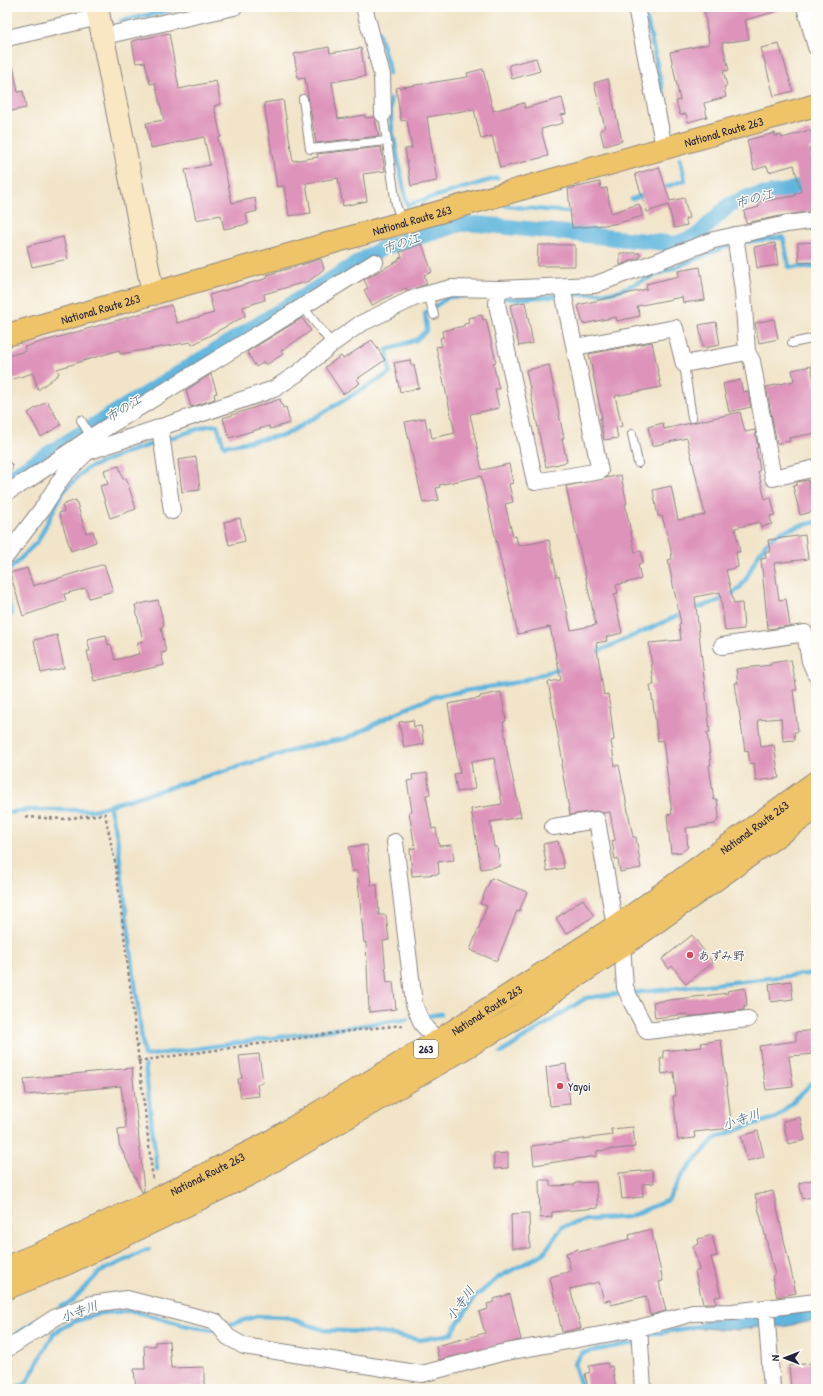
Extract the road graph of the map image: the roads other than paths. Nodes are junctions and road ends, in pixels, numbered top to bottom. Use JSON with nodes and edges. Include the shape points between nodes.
{"nodes":[{"id":1,"x":234,"y":7,"type":"edge"},
{"id":2,"x":364,"y":7,"type":"edge"},
{"id":3,"x":636,"y":7,"type":"edge"},
{"id":4,"x":805,"y":7,"type":"edge"},
{"id":5,"x":100,"y":20,"type":"edge"},
{"id":6,"x":7,"y":38,"type":"edge"},
{"id":7,"x":816,"y":47,"type":"edge"},
{"id":8,"x":302,"y":99,"type":"dead end"},
{"id":9,"x":816,"y":105,"type":"edge"},
{"id":10,"x":383,"y":114,"type":"joint"},
{"id":11,"x":386,"y":141,"type":"junction"},
{"id":12,"x":664,"y":147,"type":"junction"},
{"id":13,"x":816,"y":220,"type":"edge"},
{"id":14,"x":403,"y":223,"type":"junction"},
{"id":15,"x":736,"y":242,"type":"junction"},
{"id":16,"x":376,"y":262,"type":"dead end"},
{"id":17,"x":562,"y":286,"type":"junction"},
{"id":18,"x":153,"y":294,"type":"junction"},
{"id":19,"x":497,"y":296,"type":"junction"},
{"id":20,"x":429,"y":297,"type":"junction"},
{"id":21,"x":303,"y":307,"type":"junction"},
{"id":22,"x":434,"y":315,"type":"dead end"},
{"id":23,"x":7,"y":335,"type":"edge"},
{"id":24,"x":816,"y":338,"type":"edge"},
{"id":25,"x":792,"y":343,"type":"dead end"},
{"id":26,"x":332,"y":344,"type":"junction"},
{"id":27,"x":575,"y":347,"type":"junction"},
{"id":28,"x":747,"y":352,"type":"junction"},
{"id":29,"x":684,"y":364,"type":"junction"},
{"id":30,"x":692,"y":418,"type":"dead end"},
{"id":31,"x":81,"y":420,"type":"dead end"},
{"id":32,"x":632,"y":434,"type":"dead end"},
{"id":33,"x":162,"y":436,"type":"junction"},
{"id":34,"x":94,"y":443,"type":"junction"},
{"id":35,"x":638,"y":463,"type":"dead end"},
{"id":36,"x":816,"y":468,"type":"edge"},
{"id":37,"x":7,"y":492,"type":"edge"},
{"id":38,"x":172,"y":511,"type":"dead end"},
{"id":39,"x":7,"y":555,"type":"edge"},
{"id":40,"x":722,"y":646,"type":"dead end"},
{"id":41,"x":816,"y":675,"type":"edge"},
{"id":42,"x":816,"y":782,"type":"edge"},
{"id":43,"x":816,"y":808,"type":"edge"},
{"id":44,"x":553,"y":827,"type":"dead end"},
{"id":45,"x":395,"y":842,"type":"dead end"},
{"id":46,"x":618,"y":936,"type":"junction"},
{"id":47,"x":748,"y":1019,"type":"dead end"},
{"id":48,"x":438,"y":1041,"type":"junction"},
{"id":49,"x":7,"y":1267,"type":"edge"},
{"id":50,"x":7,"y":1288,"type":"edge"},
{"id":51,"x":816,"y":1302,"type":"edge"},
{"id":52,"x":766,"y":1309,"type":"junction"},
{"id":53,"x":639,"y":1338,"type":"junction"},
{"id":54,"x":7,"y":1349,"type":"edge"},
{"id":55,"x":643,"y":1389,"type":"edge"},
{"id":56,"x":772,"y":1389,"type":"edge"}],
"edges":[{"from":1,"to":5,"type":"street"},
{"from":2,"to":10,"type":"street","via":[[382,75]]},
{"from":3,"to":12,"type":"street"},
{"from":4,"to":7,"type":"street"},
{"from":5,"to":6,"type":"street"},
{"from":5,"to":18,"type":"street"},
{"from":8,"to":11,"type":"lane","via":[[310,149]]},
{"from":9,"to":12,"type":"highway","name":"National Route 263"},
{"from":10,"to":11,"type":"lane"},
{"from":11,"to":14,"type":"lane","via":[[396,205]]},
{"from":12,"to":14,"type":"highway","name":"National Route 263"},
{"from":13,"to":15,"type":"street","via":[[787,224]]},
{"from":14,"to":18,"type":"highway","name":"National Route 263"},
{"from":15,"to":17,"type":"street","via":[[714,240],[594,286]]},
{"from":15,"to":28,"type":"street","via":[[743,291]]},
{"from":16,"to":21,"type":"street"},
{"from":17,"to":19,"type":"street"},
{"from":17,"to":27,"type":"street"},
{"from":18,"to":23,"type":"highway","name":"National Route 263"},
{"from":19,"to":20,"type":"street","via":[[451,288]]},
{"from":19,"to":27,"type":"street","via":[[535,482],[600,471]]},
{"from":20,"to":22,"type":"lane"},
{"from":20,"to":26,"type":"street","via":[[416,297],[360,324]]},
{"from":21,"to":26,"type":"lane"},
{"from":21,"to":34,"type":"street"},
{"from":24,"to":25,"type":"lane"},
{"from":26,"to":33,"type":"street","via":[[298,373],[274,389]]},
{"from":27,"to":29,"type":"street","via":[[675,328]]},
{"from":28,"to":29,"type":"street"},
{"from":28,"to":36,"type":"street","via":[[752,361],[773,478]]},
{"from":29,"to":30,"type":"lane"},
{"from":31,"to":34,"type":"lane"},
{"from":32,"to":35,"type":"lane"},
{"from":33,"to":34,"type":"street"},
{"from":33,"to":38,"type":"street"},
{"from":34,"to":37,"type":"street"},
{"from":34,"to":39,"type":"street","via":[[63,476]]},
{"from":40,"to":41,"type":"street","via":[[805,633],[810,661]]},
{"from":42,"to":46,"type":"highway","name":"National Route 263","number":"263"},
{"from":43,"to":46,"type":"highway","name":"National Route 263","number":"263"},
{"from":44,"to":46,"type":"street","via":[[597,820]]},
{"from":45,"to":48,"type":"street","via":[[414,1004],[422,1024]]},
{"from":46,"to":47,"type":"street","via":[[625,986],[647,1031]]},
{"from":46,"to":48,"type":"highway","name":"National Route 263","number":"263"},
{"from":46,"to":50,"type":"highway","name":"National Route 263","number":"263","via":[[504,1025],[256,1171],[68,1263]]},
{"from":48,"to":49,"type":"highway","name":"National Route 263","number":"263","via":[[266,1144],[154,1200]]},
{"from":51,"to":52,"type":"street"},
{"from":52,"to":53,"type":"street","via":[[693,1313]]},
{"from":52,"to":56,"type":"street"},
{"from":53,"to":54,"type":"street","via":[[501,1352],[422,1374],[244,1346],[228,1336],[216,1322],[127,1299],[92,1304],[56,1317]]},
{"from":53,"to":55,"type":"street"}]}
